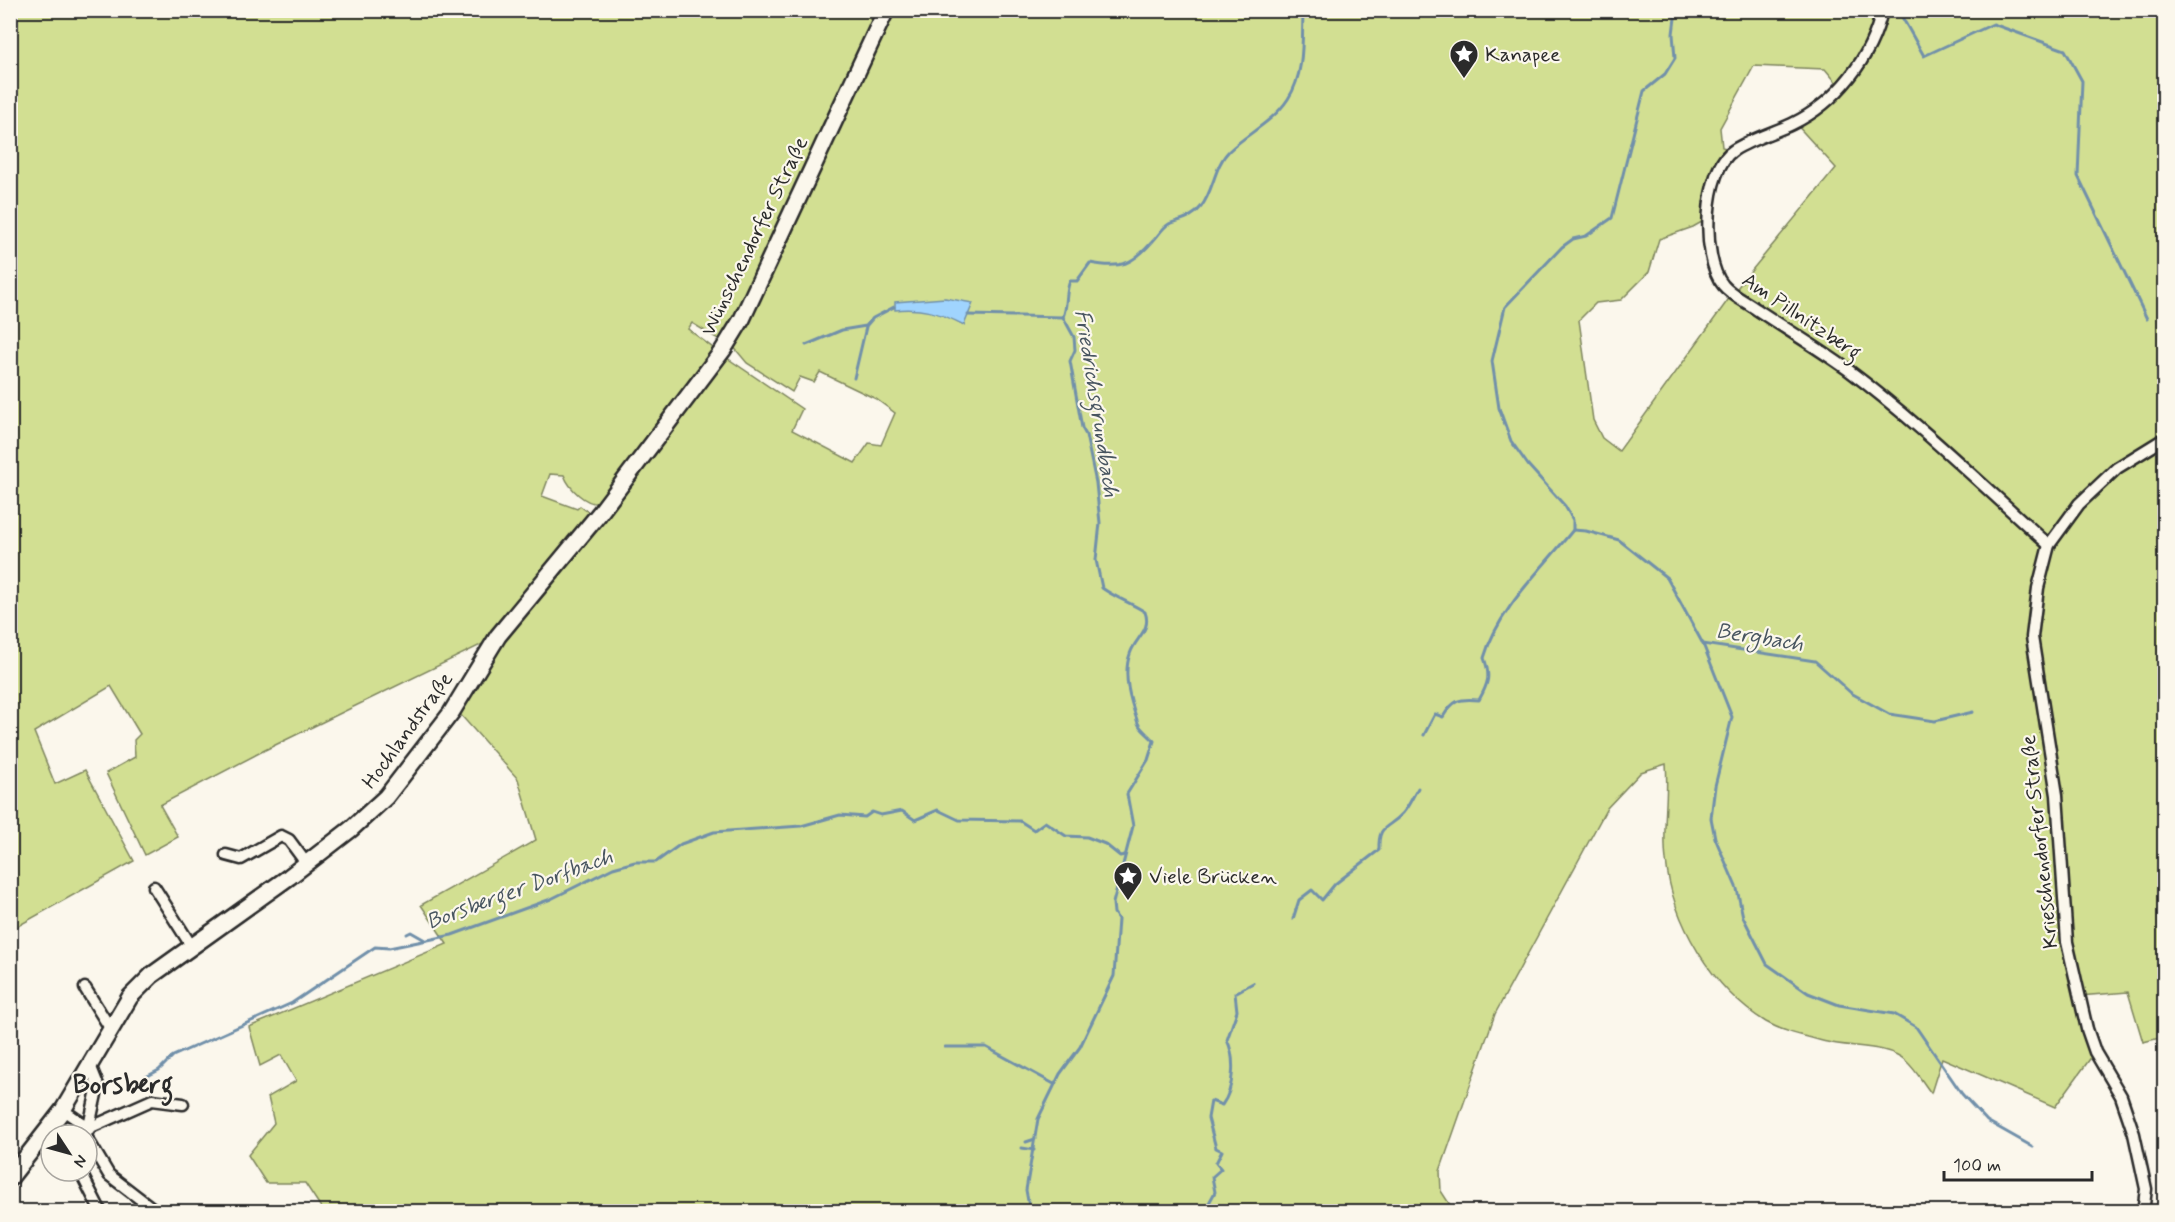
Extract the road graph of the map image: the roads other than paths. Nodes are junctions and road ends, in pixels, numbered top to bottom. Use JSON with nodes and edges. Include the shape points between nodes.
{"nodes":[{"id":1,"x":886,"y":10,"type":"edge"},
{"id":2,"x":1882,"y":10,"type":"edge"},
{"id":3,"x":2164,"y":439,"type":"edge"},
{"id":4,"x":2049,"y":545,"type":"junction"},
{"id":5,"x":522,"y":604,"type":"joint"},
{"id":6,"x":226,"y":855,"type":"dead end"},
{"id":7,"x":306,"y":863,"type":"junction"},
{"id":8,"x":154,"y":887,"type":"dead end"},
{"id":9,"x":192,"y":947,"type":"junction"},
{"id":10,"x":85,"y":988,"type":"dead end"},
{"id":11,"x":110,"y":1028,"type":"junction"},
{"id":12,"x":90,"y":1065,"type":"junction"},
{"id":13,"x":183,"y":1104,"type":"dead end"},
{"id":14,"x":63,"y":1110,"type":"junction"},
{"id":15,"x":74,"y":1123,"type":"edge"},
{"id":16,"x":91,"y":1123,"type":"edge"},
{"id":17,"x":99,"y":1132,"type":"edge"},
{"id":18,"x":99,"y":1158,"type":"edge"},
{"id":19,"x":10,"y":1178,"type":"edge"},
{"id":20,"x":86,"y":1183,"type":"edge"},
{"id":21,"x":101,"y":1212,"type":"edge"},
{"id":22,"x":157,"y":1212,"type":"edge"},
{"id":23,"x":2143,"y":1212,"type":"edge"}],
"edges":[{"from":1,"to":5,"type":"street","name":"Wünschendorfer Straße","via":[[742,318],[723,350],[599,514]]},
{"from":2,"to":4,"type":"street","name":"Am Pillnitzberg","via":[[1872,45],[1842,88],[1795,123],[1733,150],[1722,161],[1714,174],[1708,253],[1722,284],[1846,369]]},
{"from":3,"to":4,"type":"street","name":"Krieschendorfer Straße","via":[[2117,468],[2079,504]]},
{"from":4,"to":23,"type":"street","name":"Krieschendorfer Straße","via":[[2038,588],[2032,637],[2057,795],[2067,942],[2095,1053],[2121,1095],[2134,1134],[2146,1189]]},
{"from":5,"to":7,"type":"street","name":"Hochlandstraße","via":[[451,713],[386,797]]},
{"from":6,"to":7,"type":"street","via":[[241,859],[281,836],[289,840]]},
{"from":7,"to":9,"type":"street","name":"Hochlandstraße"},
{"from":8,"to":9,"type":"street"},
{"from":9,"to":11,"type":"street","name":"Hochlandstraße","via":[[152,975],[130,997]]},
{"from":10,"to":11,"type":"street","via":[[87,1001]]},
{"from":11,"to":12,"type":"street","name":"Hochlandstraße"},
{"from":12,"to":14,"type":"street","name":"Hochlandstraße"},
{"from":12,"to":16,"type":"street","via":[[98,1085]]},
{"from":13,"to":17,"type":"street","via":[[152,1100]]},
{"from":14,"to":15,"type":"street"},
{"from":14,"to":19,"type":"street","name":"Hochlandstraße"},
{"from":18,"to":22,"type":"street","via":[[109,1175]]},
{"from":20,"to":21,"type":"street"}]}
